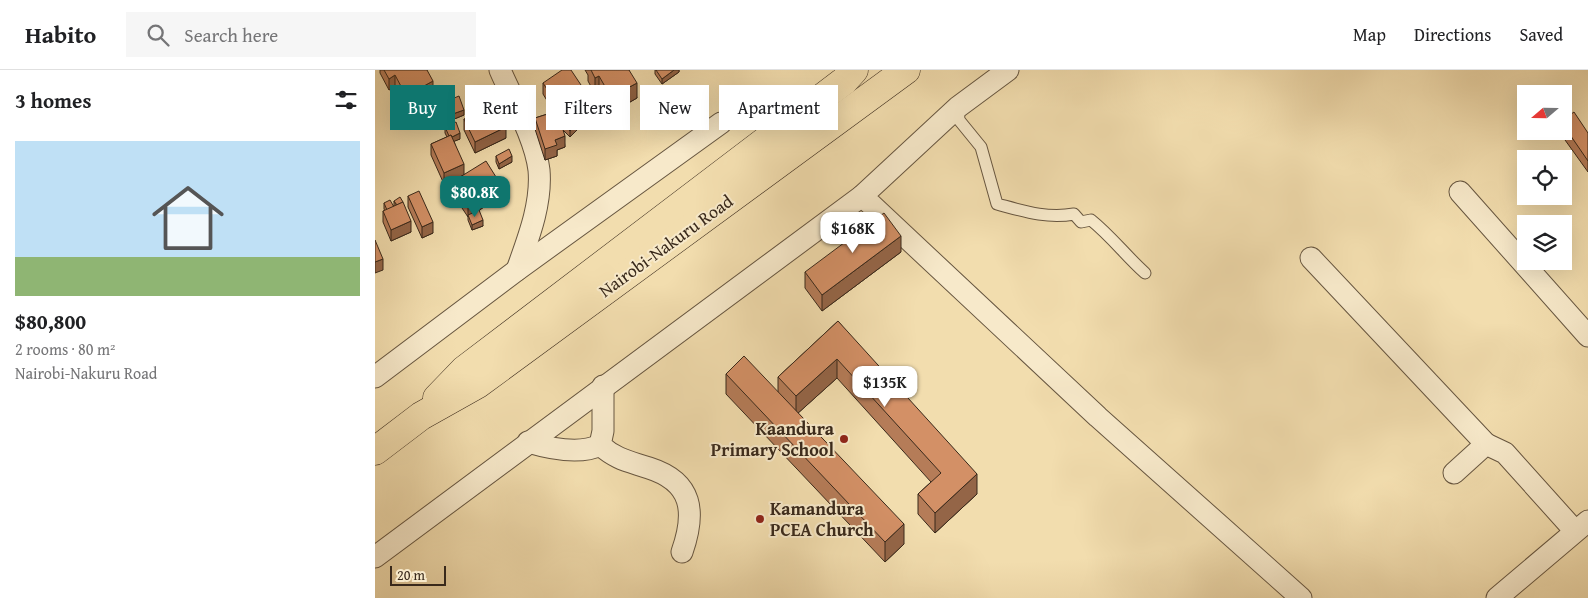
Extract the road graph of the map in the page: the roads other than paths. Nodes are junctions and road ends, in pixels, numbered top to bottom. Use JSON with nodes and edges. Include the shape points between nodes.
{"nodes":[{"id":1,"x":500,"y":70,"type":"edge"},
{"id":2,"x":854,"y":70,"type":"edge"},
{"id":3,"x":906,"y":70,"type":"edge"},
{"id":4,"x":1008,"y":70,"type":"edge"},
{"id":5,"x":958,"y":107,"type":"junction"},
{"id":6,"x":719,"y":124,"type":"edge"},
{"id":7,"x":1460,"y":192,"type":"dead end"},
{"id":8,"x":862,"y":196,"type":"junction"},
{"id":9,"x":1311,"y":258,"type":"dead end"},
{"id":10,"x":517,"y":270,"type":"junction"},
{"id":11,"x":1145,"y":272,"type":"dead end"},
{"id":12,"x":1588,"y":336,"type":"edge"},
{"id":13,"x":375,"y":377,"type":"edge"},
{"id":14,"x":603,"y":386,"type":"junction"},
{"id":15,"x":421,"y":416,"type":"junction"},
{"id":16,"x":528,"y":442,"type":"junction"},
{"id":17,"x":1487,"y":444,"type":"junction"},
{"id":18,"x":600,"y":445,"type":"junction"},
{"id":19,"x":375,"y":451,"type":"edge"},
{"id":20,"x":1454,"y":473,"type":"dead end"},
{"id":21,"x":1581,"y":526,"type":"edge"},
{"id":22,"x":682,"y":552,"type":"dead end"},
{"id":23,"x":375,"y":557,"type":"edge"},
{"id":24,"x":1301,"y":598,"type":"edge"},
{"id":25,"x":1497,"y":598,"type":"edge"}],
"edges":[{"from":1,"to":10,"type":"street","via":[[539,169],[535,213]]},
{"from":2,"to":15,"type":"highway","name":"Nairobi-Nakuru Road","via":[[844,81],[464,370]]},
{"from":3,"to":15,"type":"highway","name":"Nairobi-Nakuru Road","via":[[478,384]]},
{"from":4,"to":5,"type":"street"},
{"from":5,"to":8,"type":"street"},
{"from":5,"to":11,"type":"lane","via":[[959,120],[981,147],[997,204],[1042,216],[1074,214],[1081,222],[1091,220]]},
{"from":6,"to":10,"type":"street"},
{"from":7,"to":12,"type":"street"},
{"from":8,"to":14,"type":"street"},
{"from":8,"to":24,"type":"street","via":[[1098,417]]},
{"from":9,"to":17,"type":"street"},
{"from":10,"to":13,"type":"street"},
{"from":14,"to":16,"type":"street"},
{"from":14,"to":18,"type":"street"},
{"from":15,"to":19,"type":"highway","name":"Nairobi-Nakuru Road"},
{"from":16,"to":18,"type":"street","via":[[582,450]]},
{"from":16,"to":23,"type":"street"},
{"from":17,"to":20,"type":"street"},
{"from":17,"to":21,"type":"street","via":[[1505,453]]},
{"from":18,"to":22,"type":"street","via":[[619,459],[649,468],[677,482],[691,515]]},
{"from":21,"to":25,"type":"street"}]}
